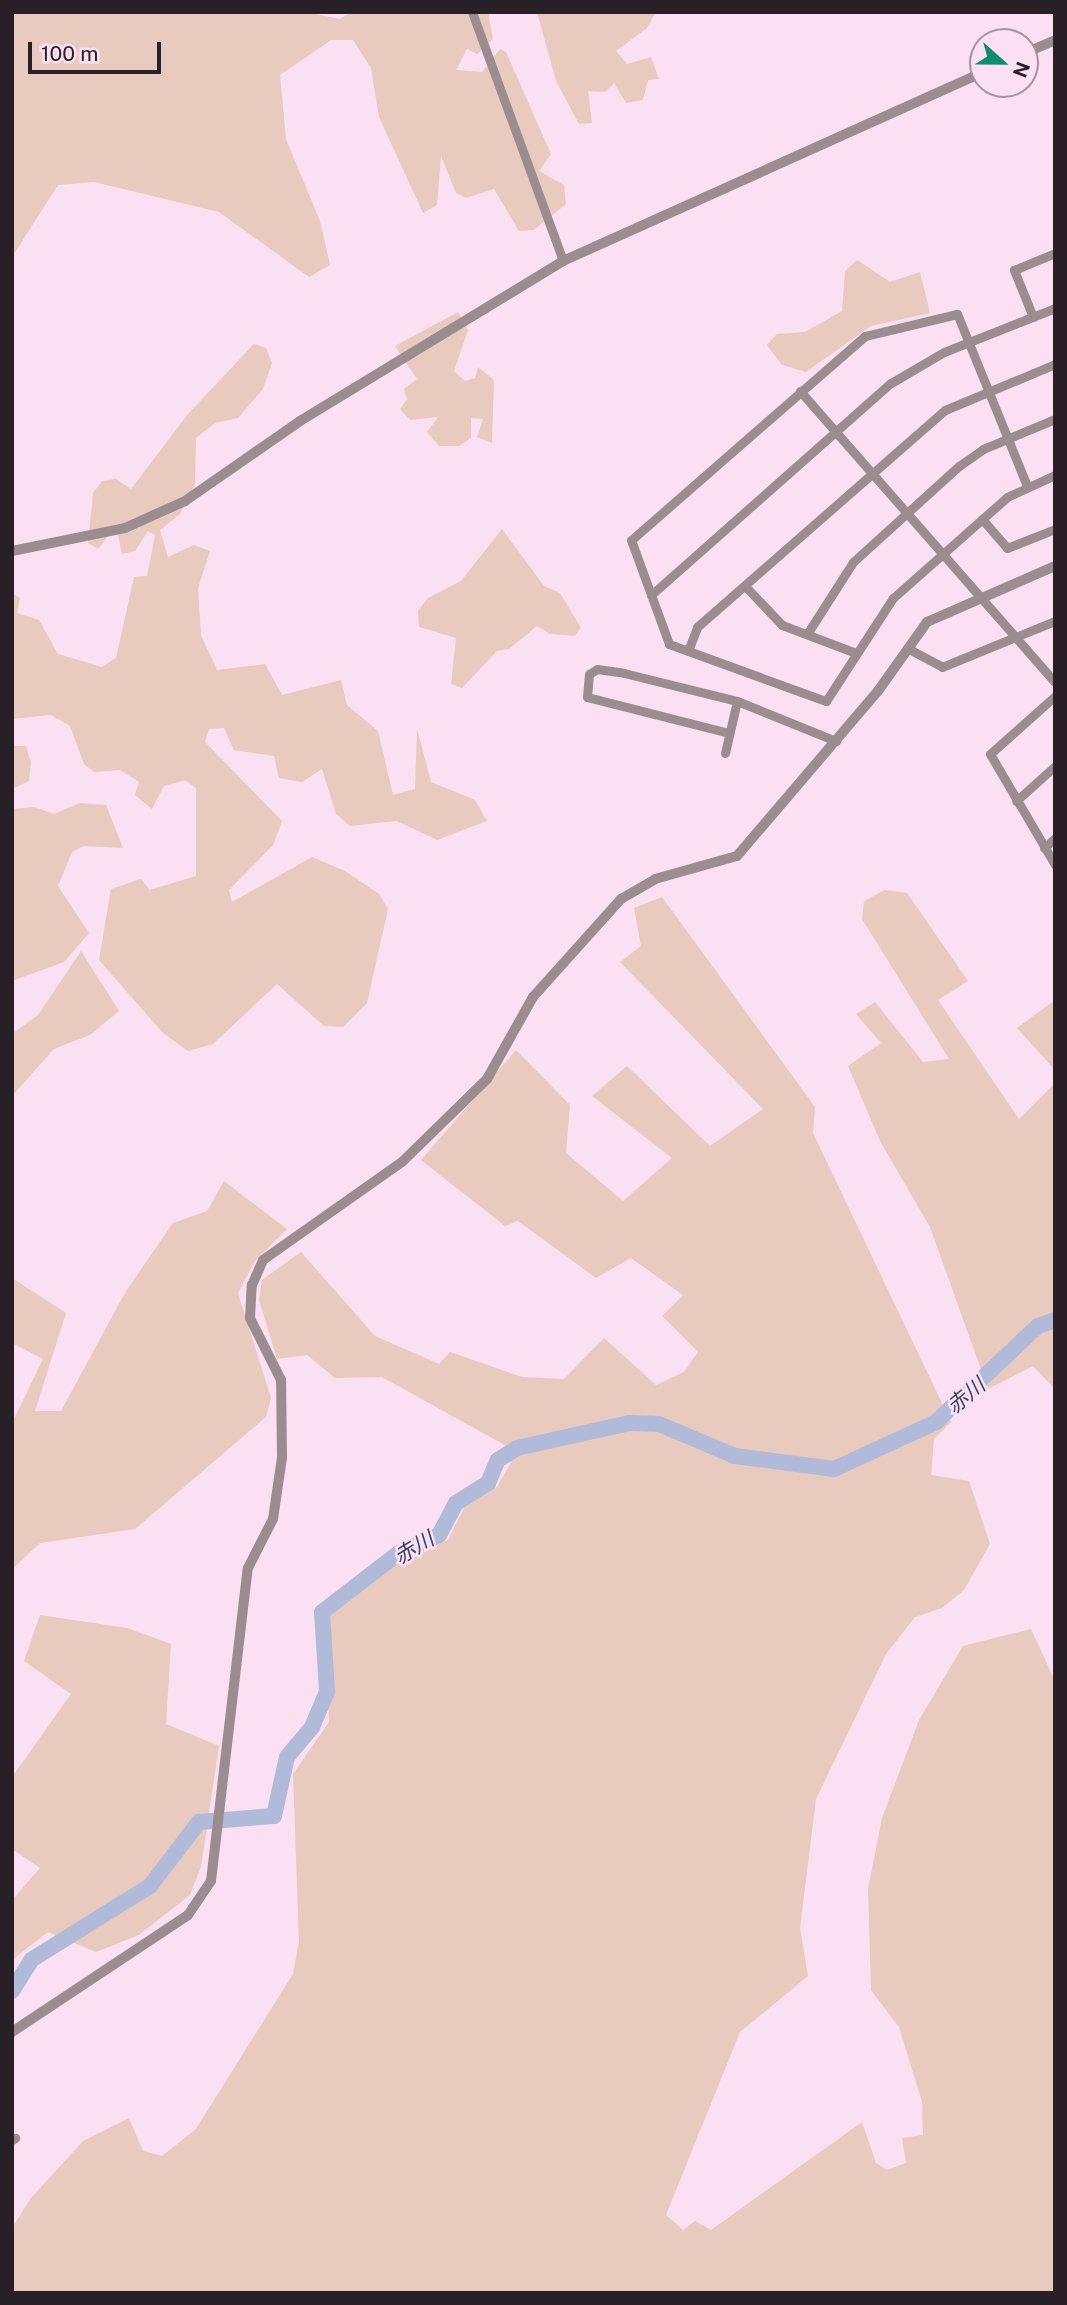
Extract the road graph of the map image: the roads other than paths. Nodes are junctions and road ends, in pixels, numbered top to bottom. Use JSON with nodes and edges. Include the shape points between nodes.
{"nodes":[{"id":1,"x":472,"y":12,"type":"edge"},
{"id":2,"x":969,"y":78,"type":"edge"},
{"id":3,"x":1055,"y":253,"type":"edge"},
{"id":4,"x":563,"y":261,"type":"junction"},
{"id":5,"x":1055,"y":308,"type":"edge"},
{"id":6,"x":1033,"y":317,"type":"junction"},
{"id":7,"x":970,"y":343,"type":"junction"},
{"id":8,"x":1055,"y":364,"type":"edge"},
{"id":9,"x":989,"y":390,"type":"junction"},
{"id":10,"x":800,"y":391,"type":"junction"},
{"id":11,"x":1055,"y":419,"type":"edge"},
{"id":12,"x":835,"y":431,"type":"junction"},
{"id":13,"x":1009,"y":438,"type":"junction"},
{"id":14,"x":871,"y":473,"type":"junction"},
{"id":15,"x":1055,"y":475,"type":"edge"},
{"id":16,"x":1027,"y":486,"type":"junction"},
{"id":17,"x":907,"y":514,"type":"junction"},
{"id":18,"x":982,"y":519,"type":"junction"},
{"id":19,"x":1055,"y":529,"type":"edge"},
{"id":20,"x":12,"y":551,"type":"edge"},
{"id":21,"x":942,"y":554,"type":"junction"},
{"id":22,"x":1055,"y":566,"type":"edge"},
{"id":23,"x":745,"y":586,"type":"junction"},
{"id":24,"x":651,"y":595,"type":"junction"},
{"id":25,"x":979,"y":595,"type":"junction"},
{"id":26,"x":1055,"y":621,"type":"edge"},
{"id":27,"x":807,"y":634,"type":"junction"},
{"id":28,"x":1016,"y":637,"type":"junction"},
{"id":29,"x":906,"y":648,"type":"junction"},
{"id":30,"x":688,"y":651,"type":"junction"},
{"id":31,"x":856,"y":653,"type":"junction"},
{"id":32,"x":1055,"y":682,"type":"edge"},
{"id":33,"x":1055,"y":696,"type":"edge"},
{"id":34,"x":737,"y":701,"type":"junction"},
{"id":35,"x":729,"y":733,"type":"junction"},
{"id":36,"x":836,"y":741,"type":"junction"},
{"id":37,"x":725,"y":753,"type":"dead end"},
{"id":38,"x":1055,"y":766,"type":"edge"},
{"id":39,"x":1016,"y":801,"type":"junction"},
{"id":40,"x":1055,"y":838,"type":"edge"},
{"id":41,"x":1044,"y":848,"type":"junction"},
{"id":42,"x":1055,"y":865,"type":"edge"},
{"id":43,"x":12,"y":2032,"type":"edge"}],
"edges":[{"from":1,"to":4,"type":"street"},
{"from":2,"to":4,"type":"street"},
{"from":3,"to":6,"type":"street","via":[[1014,270]]},
{"from":4,"to":20,"type":"street","via":[[300,421],[185,501],[125,528]]},
{"from":5,"to":6,"type":"street"},
{"from":6,"to":7,"type":"street"},
{"from":7,"to":9,"type":"street"},
{"from":7,"to":10,"type":"street","via":[[957,314],[878,330]]},
{"from":7,"to":12,"type":"street","via":[[911,370]]},
{"from":8,"to":9,"type":"street"},
{"from":9,"to":13,"type":"street"},
{"from":9,"to":14,"type":"street","via":[[945,410]]},
{"from":10,"to":12,"type":"street"},
{"from":10,"to":24,"type":"street","via":[[631,540]]},
{"from":11,"to":13,"type":"street"},
{"from":12,"to":14,"type":"street"},
{"from":12,"to":24,"type":"street"},
{"from":13,"to":16,"type":"street"},
{"from":13,"to":17,"type":"street","via":[[959,467]]},
{"from":14,"to":17,"type":"street"},
{"from":14,"to":23,"type":"street"},
{"from":15,"to":16,"type":"street"},
{"from":16,"to":18,"type":"street"},
{"from":17,"to":21,"type":"street"},
{"from":17,"to":27,"type":"street","via":[[853,562]]},
{"from":18,"to":19,"type":"street","via":[[1007,548]]},
{"from":18,"to":21,"type":"street"},
{"from":21,"to":25,"type":"street"},
{"from":21,"to":31,"type":"street","via":[[893,598]]},
{"from":22,"to":25,"type":"street"},
{"from":23,"to":27,"type":"street","via":[[774,620]]},
{"from":23,"to":30,"type":"street","via":[[697,627]]},
{"from":24,"to":30,"type":"street","via":[[664,639]]},
{"from":25,"to":28,"type":"street"},
{"from":25,"to":29,"type":"street","via":[[928,622]]},
{"from":26,"to":28,"type":"street"},
{"from":27,"to":31,"type":"street"},
{"from":28,"to":29,"type":"street","via":[[942,667]]},
{"from":28,"to":32,"type":"street"},
{"from":29,"to":36,"type":"street"},
{"from":30,"to":31,"type":"street","via":[[826,701]]},
{"from":33,"to":39,"type":"street","via":[[990,754]]},
{"from":34,"to":35,"type":"street"},
{"from":34,"to":35,"type":"street","via":[[597,669],[584,693]]},
{"from":34,"to":36,"type":"street"},
{"from":35,"to":37,"type":"street"},
{"from":36,"to":43,"type":"street","via":[[737,856],[655,879],[621,899],[533,996],[488,1079],[402,1162],[263,1260],[252,1285],[250,1318],[281,1380],[282,1457],[274,1519],[248,1568],[211,1881],[198,1905]]},
{"from":38,"to":39,"type":"street"},
{"from":39,"to":41,"type":"street"},
{"from":40,"to":41,"type":"street"},
{"from":41,"to":42,"type":"street"}]}
